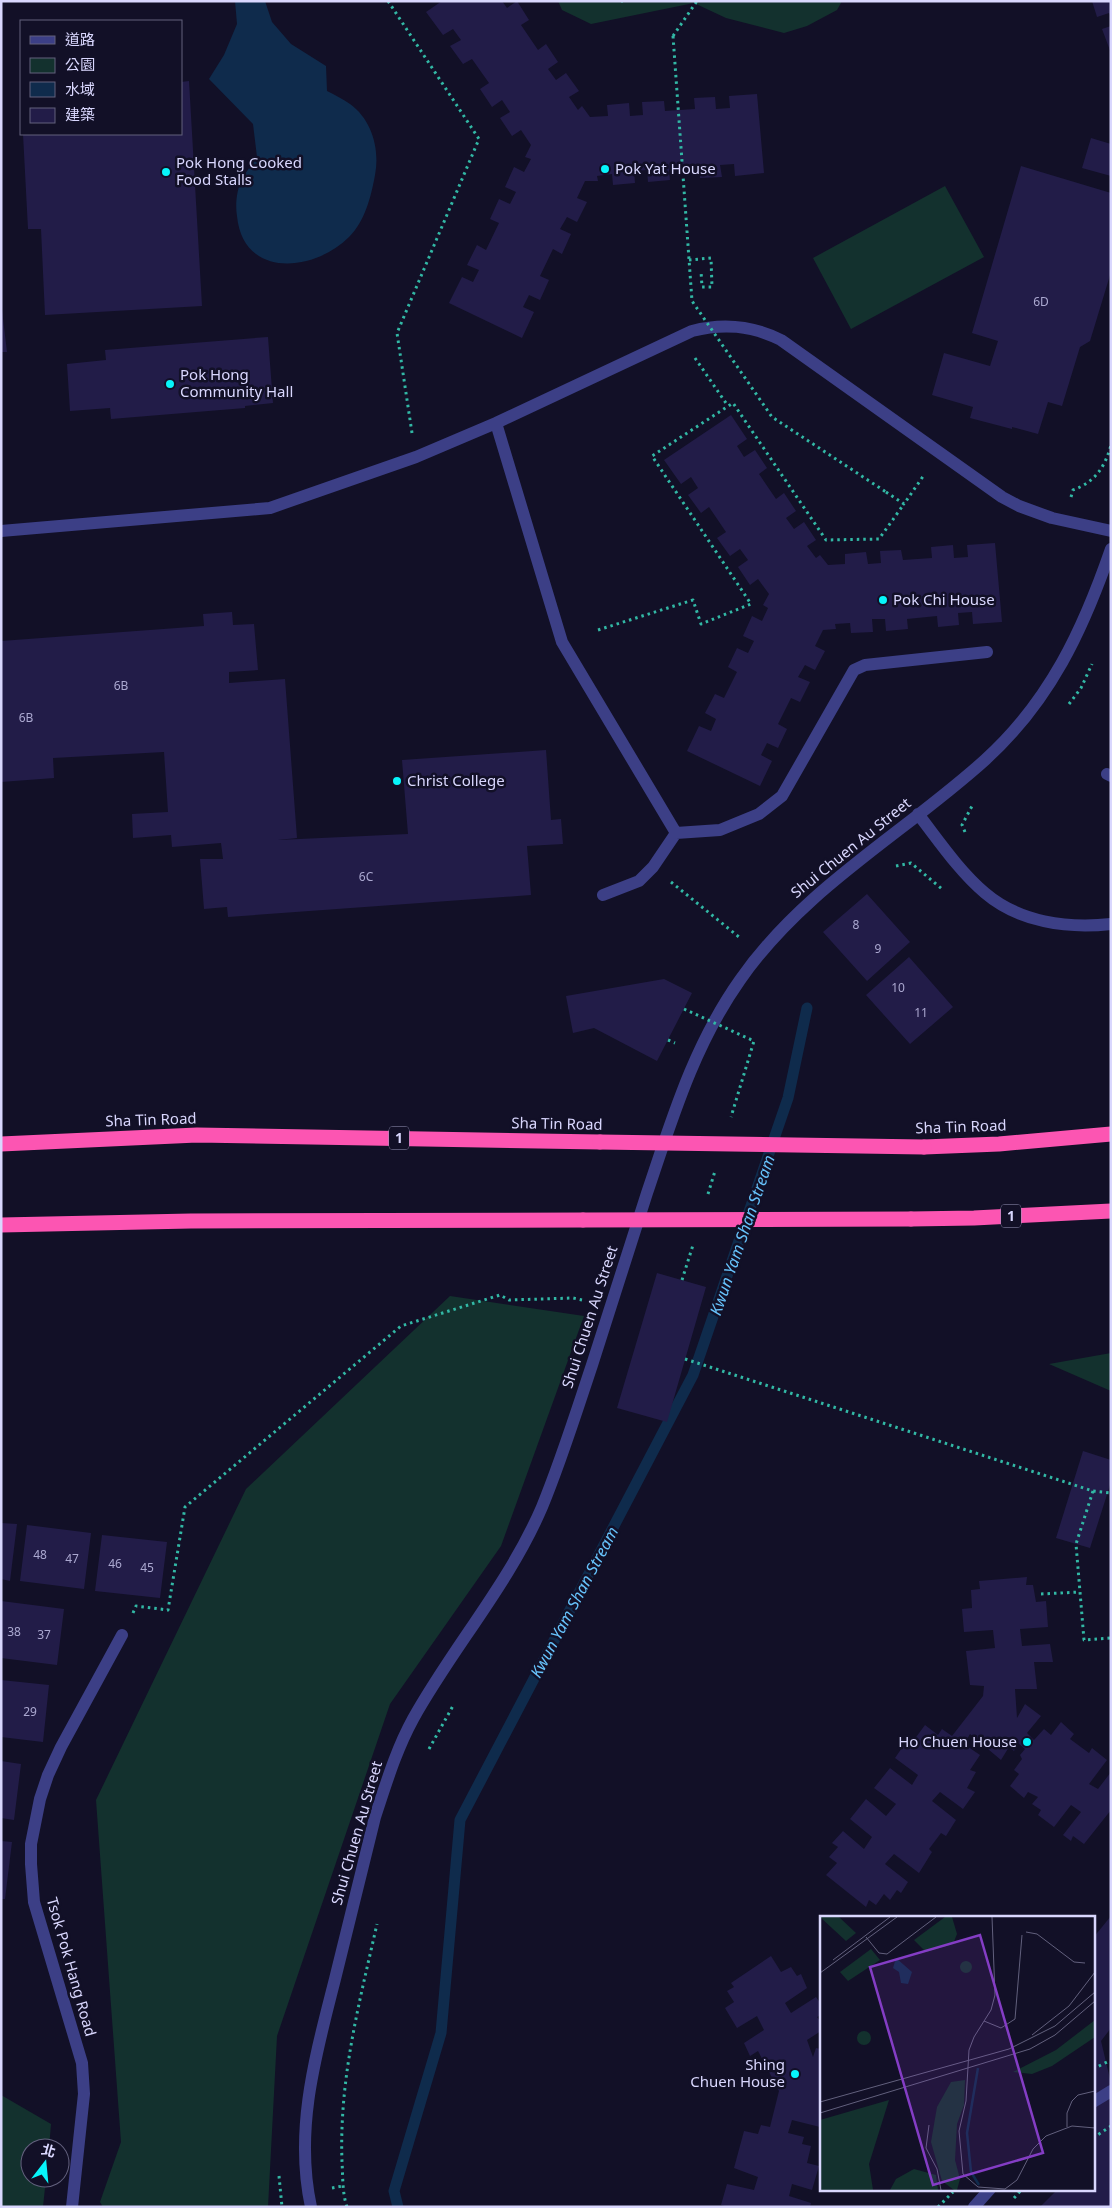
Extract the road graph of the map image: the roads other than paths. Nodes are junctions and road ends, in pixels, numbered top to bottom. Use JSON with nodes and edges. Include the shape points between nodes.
{"nodes":[{"id":1,"x":496,"y":423,"type":"junction"},
{"id":2,"x":1,"y":531,"type":"edge"},
{"id":3,"x":1111,"y":531,"type":"edge"},
{"id":4,"x":1111,"y":549,"type":"edge"},
{"id":5,"x":987,"y":652,"type":"dead end"},
{"id":6,"x":918,"y":814,"type":"junction"},
{"id":7,"x":676,"y":833,"type":"junction"},
{"id":8,"x":603,"y":895,"type":"dead end"},
{"id":9,"x":1111,"y":924,"type":"edge"},
{"id":10,"x":1111,"y":1134,"type":"edge"},
{"id":11,"x":1,"y":1144,"type":"edge"},
{"id":12,"x":1111,"y":1211,"type":"edge"},
{"id":13,"x":1,"y":1225,"type":"edge"},
{"id":14,"x":122,"y":1635,"type":"road end"},
{"id":15,"x":1111,"y":2092,"type":"edge"},
{"id":16,"x":1094,"y":2101,"type":"edge"},
{"id":17,"x":989,"y":2190,"type":"edge"},
{"id":18,"x":72,"y":2207,"type":"edge"},
{"id":19,"x":311,"y":2207,"type":"edge"},
{"id":20,"x":974,"y":2207,"type":"edge"}],
"edges":[{"from":1,"to":2,"type":"street","via":[[416,457],[270,508]]},
{"from":1,"to":3,"type":"street","via":[[692,332],[708,327],[740,326],[768,334],[795,349],[1002,497],[1052,518]]},
{"from":1,"to":7,"type":"street","via":[[562,642]]},
{"from":4,"to":6,"type":"street","name":"Shui Chuen Au Street","via":[[1093,601],[1073,644],[1035,704],[988,757]]},
{"from":5,"to":7,"type":"street","via":[[865,665],[854,670],[782,796],[759,814],[720,830]]},
{"from":6,"to":9,"type":"street","via":[[970,878],[1001,904],[1055,924]]},
{"from":6,"to":19,"type":"street","name":"Shui Chuen Au Street","via":[[832,881],[778,932],[730,994],[690,1068],[540,1512],[512,1568],[449,1660],[411,1723],[375,1817],[313,2069],[304,2138]]},
{"from":7,"to":8,"type":"street","via":[[653,868],[639,881]]},
{"from":10,"to":11,"type":"highway","name":"Sha Tin Road","number":"1","bridge":true,"via":[[924,1147],[197,1135]]},
{"from":12,"to":13,"type":"highway","number":"1","bridge":true,"via":[[911,1219],[200,1221]]},
{"from":14,"to":18,"type":"street","name":"Tsok Pok Hang Road","via":[[48,1775],[31,1844],[34,1902],[82,2063],[84,2094]]},
{"from":15,"to":16,"type":"street"},
{"from":17,"to":20,"type":"street"}]}
